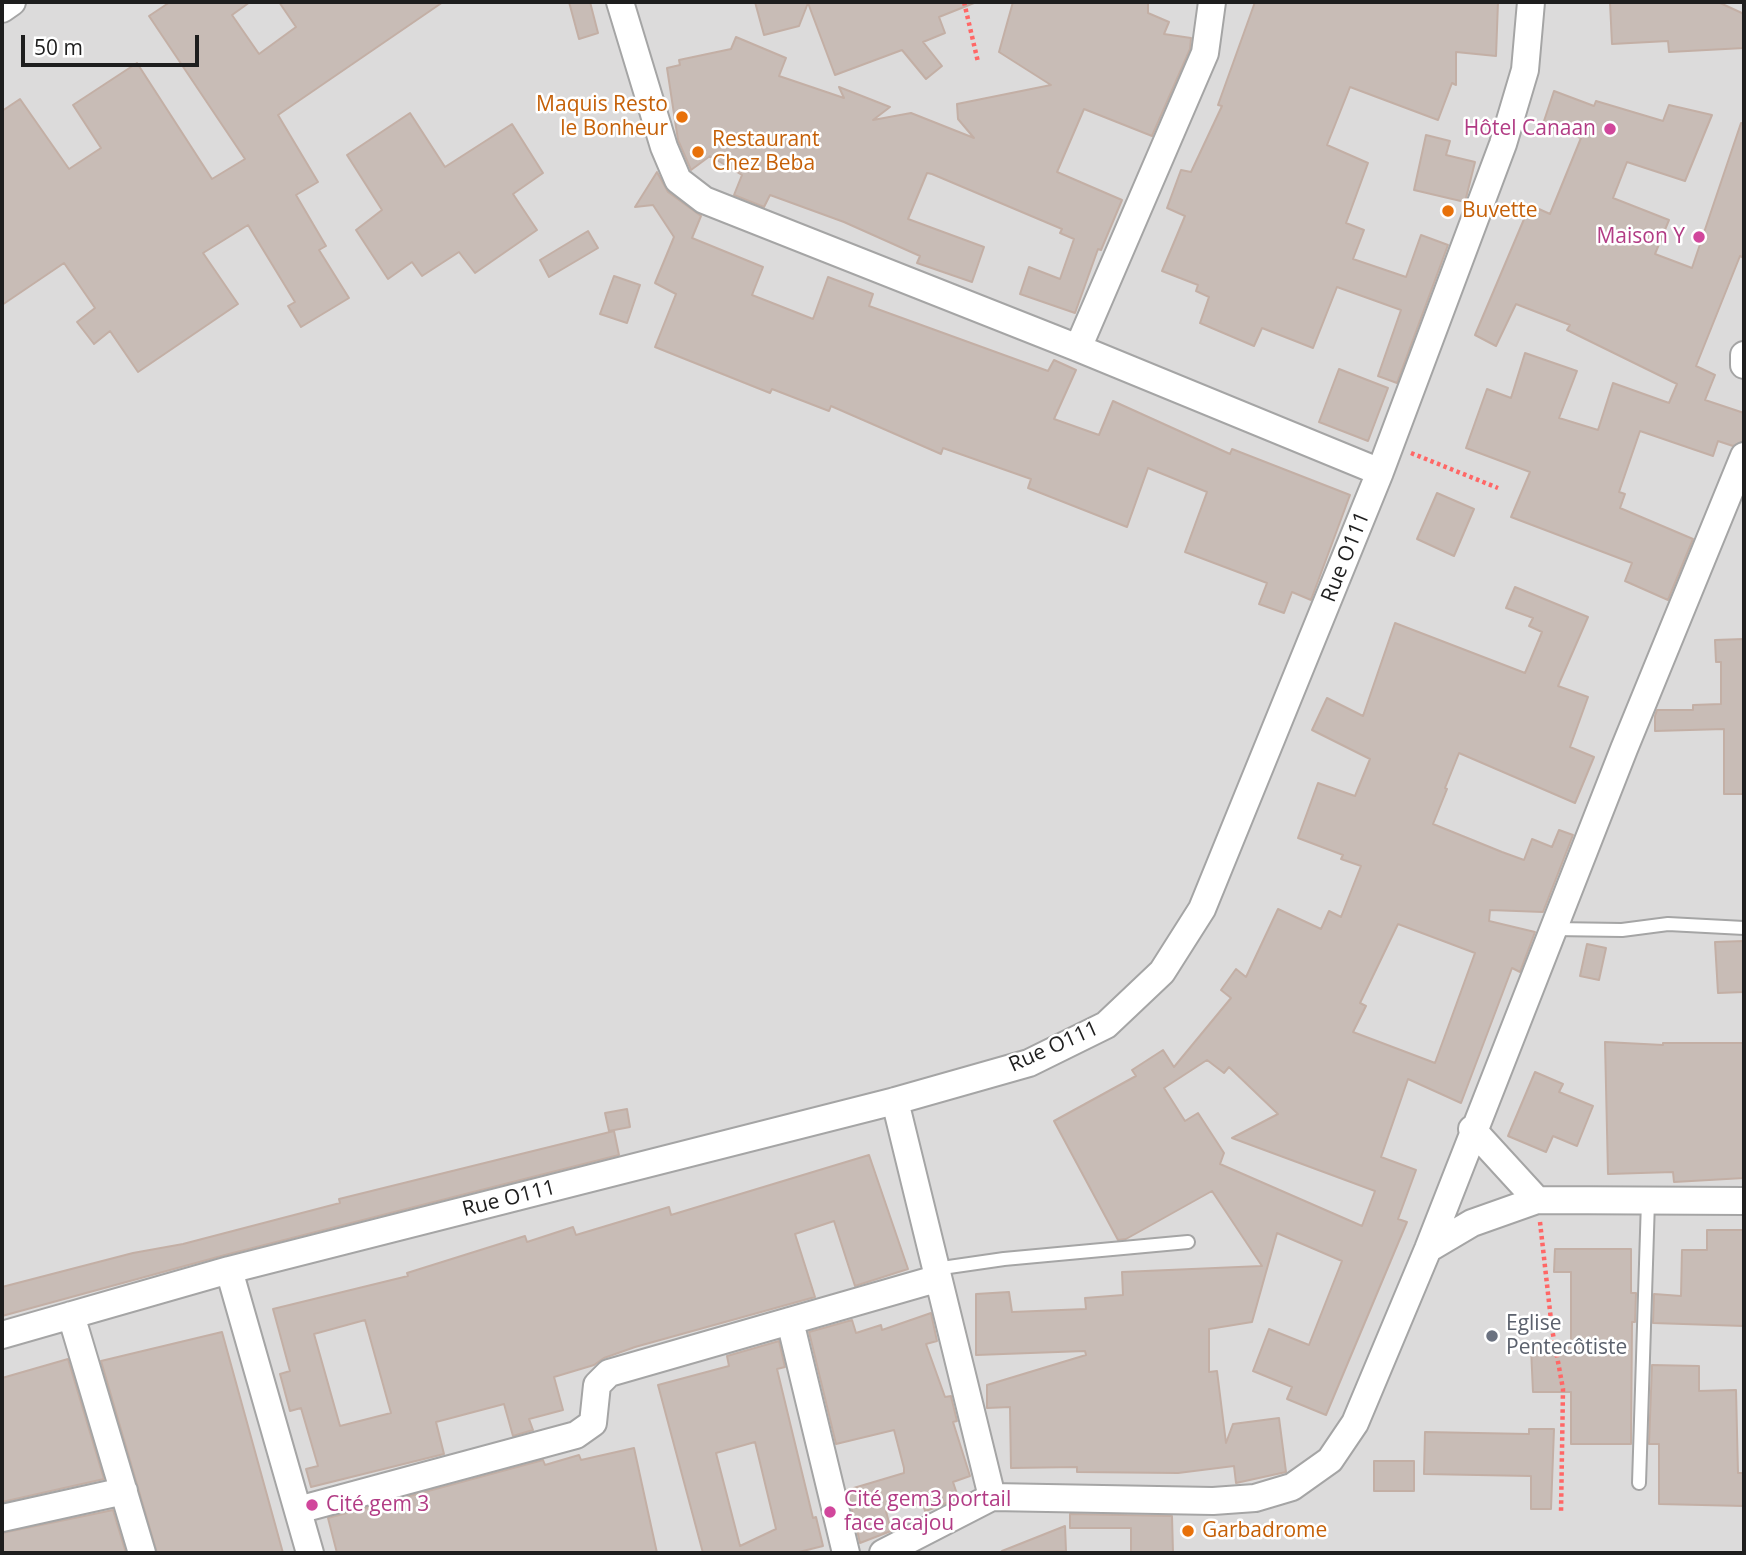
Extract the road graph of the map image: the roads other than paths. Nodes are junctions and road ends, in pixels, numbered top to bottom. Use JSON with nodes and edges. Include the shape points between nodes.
{"nodes":[{"id":1,"x":12,"y":2,"type":"edge"},
{"id":2,"x":620,"y":2,"type":"edge"},
{"id":3,"x":1212,"y":2,"type":"edge"},
{"id":4,"x":1531,"y":2,"type":"edge"},
{"id":5,"x":2,"y":9,"type":"edge"},
{"id":6,"x":1078,"y":348,"type":"junction"},
{"id":7,"x":1744,"y":355,"type":"edge"},
{"id":8,"x":1744,"y":365,"type":"edge"},
{"id":9,"x":1744,"y":456,"type":"edge"},
{"id":10,"x":1380,"y":472,"type":"junction"},
{"id":11,"x":1744,"y":928,"type":"edge"},
{"id":12,"x":1552,"y":929,"type":"junction"},
{"id":13,"x":895,"y":1101,"type":"junction"},
{"id":14,"x":1472,"y":1129,"type":"junction"},
{"id":15,"x":1537,"y":1200,"type":"junction"},
{"id":16,"x":1648,"y":1200,"type":"junction"},
{"id":17,"x":1744,"y":1201,"type":"edge"},
{"id":18,"x":1188,"y":1242,"type":"dead end"},
{"id":19,"x":1427,"y":1249,"type":"junction"},
{"id":20,"x":229,"y":1270,"type":"junction"},
{"id":21,"x":935,"y":1274,"type":"junction"},
{"id":22,"x":71,"y":1315,"type":"junction"},
{"id":23,"x":790,"y":1321,"type":"junction"},
{"id":24,"x":2,"y":1335,"type":"edge"},
{"id":25,"x":1639,"y":1483,"type":"dead end"},
{"id":26,"x":124,"y":1491,"type":"junction"},
{"id":27,"x":992,"y":1497,"type":"junction"},
{"id":28,"x":298,"y":1510,"type":"junction"},
{"id":29,"x":2,"y":1518,"type":"edge"},
{"id":30,"x":142,"y":1553,"type":"edge"},
{"id":31,"x":310,"y":1553,"type":"edge"},
{"id":32,"x":846,"y":1553,"type":"edge"},
{"id":33,"x":883,"y":1553,"type":"edge"}],
"edges":[{"from":1,"to":5,"type":"street"},
{"from":2,"to":6,"type":"street","via":[[678,180],[704,200]]},
{"from":3,"to":6,"type":"street","via":[[1205,53]]},
{"from":4,"to":10,"type":"street","name":"Rue O111","via":[[1525,69],[1503,144]]},
{"from":6,"to":10,"type":"street"},
{"from":7,"to":8,"type":"street"},
{"from":9,"to":12,"type":"street"},
{"from":10,"to":13,"type":"street","name":"Rue O111","via":[[1202,909],[1162,972],[1106,1025],[1030,1063]]},
{"from":11,"to":12,"type":"lane","via":[[1668,923],[1622,930]]},
{"from":12,"to":14,"type":"street"},
{"from":13,"to":20,"type":"street","name":"Rue O111"},
{"from":13,"to":21,"type":"street"},
{"from":14,"to":15,"type":"street"},
{"from":14,"to":19,"type":"street"},
{"from":15,"to":16,"type":"street"},
{"from":15,"to":19,"type":"street","via":[[1472,1223]]},
{"from":16,"to":17,"type":"street"},
{"from":16,"to":25,"type":"lane"},
{"from":18,"to":21,"type":"lane","via":[[1004,1259]]},
{"from":19,"to":27,"type":"street","via":[[1355,1423],[1330,1460],[1292,1487],[1255,1498],[1213,1501]]},
{"from":20,"to":22,"type":"street","name":"Rue O111"},
{"from":20,"to":28,"type":"street"},
{"from":21,"to":23,"type":"street"},
{"from":21,"to":27,"type":"street"},
{"from":22,"to":24,"type":"street","name":"Rue O111"},
{"from":22,"to":26,"type":"street"},
{"from":23,"to":28,"type":"street","via":[[609,1373],[597,1385],[593,1423],[576,1435]]},
{"from":23,"to":32,"type":"street"},
{"from":26,"to":29,"type":"street"},
{"from":26,"to":30,"type":"street"},
{"from":27,"to":33,"type":"street"},
{"from":28,"to":31,"type":"street"}]}
